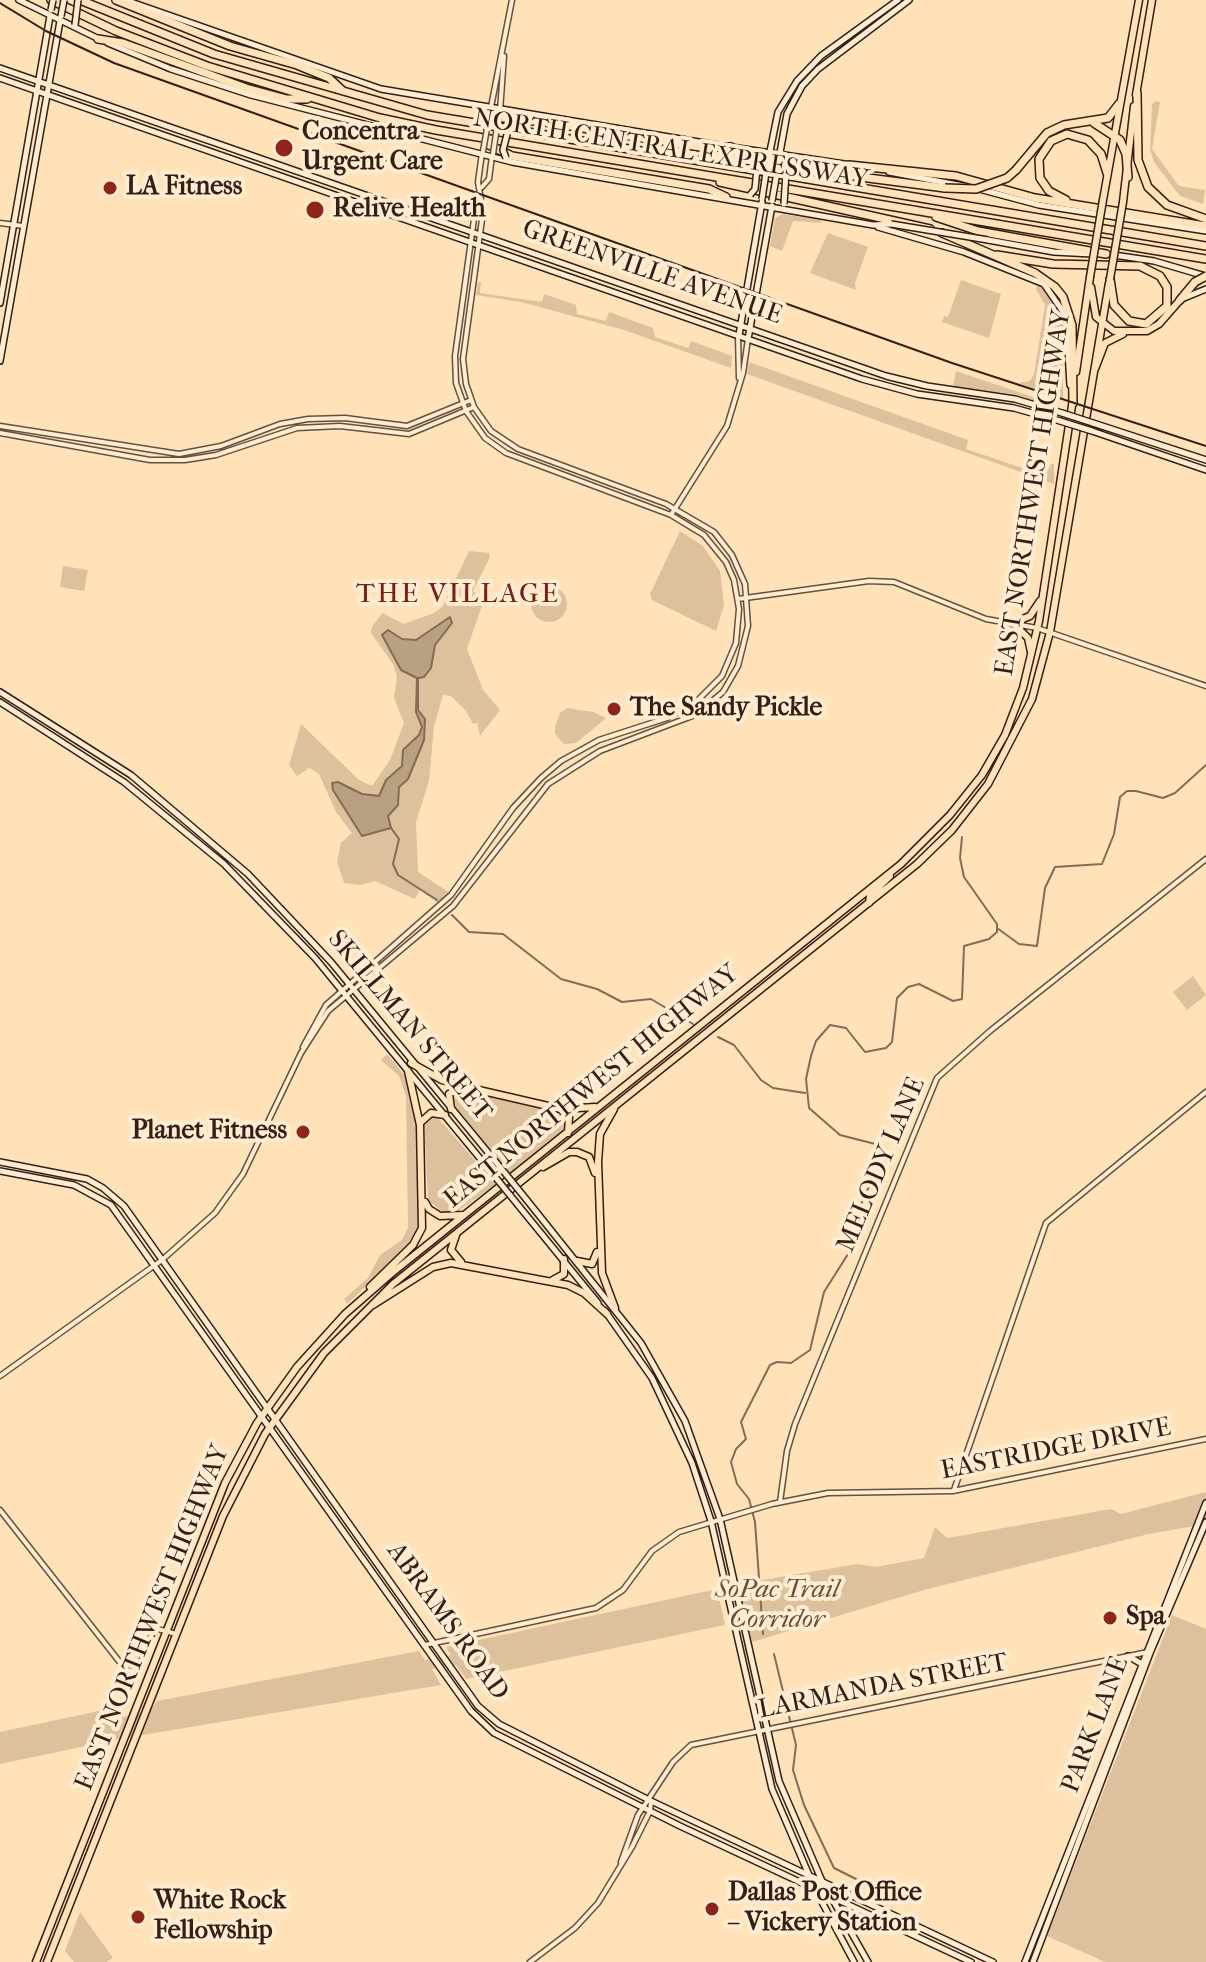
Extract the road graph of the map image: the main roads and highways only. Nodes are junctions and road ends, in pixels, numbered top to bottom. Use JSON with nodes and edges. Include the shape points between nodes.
{"nodes":[{"id":1,"x":19,"y":0,"type":"edge"},
{"id":2,"x":52,"y":0,"type":"edge"},
{"id":3,"x":64,"y":0,"type":"edge"},
{"id":4,"x":79,"y":0,"type":"edge"},
{"id":5,"x":116,"y":0,"type":"edge"},
{"id":6,"x":125,"y":0,"type":"edge"},
{"id":7,"x":898,"y":0,"type":"edge"},
{"id":8,"x":909,"y":0,"type":"edge"},
{"id":9,"x":1139,"y":0,"type":"edge"},
{"id":10,"x":1152,"y":0,"type":"edge"},
{"id":11,"x":51,"y":13,"type":"junction"},
{"id":12,"x":61,"y":19,"type":"junction"},
{"id":13,"x":81,"y":31,"type":"junction"},
{"id":14,"x":98,"y":39,"type":"junction"},
{"id":15,"x":0,"y":68,"type":"edge"},
{"id":16,"x":805,"y":71,"type":"junction"},
{"id":17,"x":810,"y":77,"type":"junction"},
{"id":18,"x":0,"y":78,"type":"edge"},
{"id":19,"x":38,"y":82,"type":"junction"},
{"id":20,"x":49,"y":85,"type":"junction"},
{"id":21,"x":37,"y":90,"type":"junction"},
{"id":22,"x":1137,"y":93,"type":"junction"},
{"id":23,"x":47,"y":94,"type":"junction"},
{"id":24,"x":348,"y":95,"type":"junction"},
{"id":25,"x":317,"y":99,"type":"junction"},
{"id":26,"x":1119,"y":104,"type":"junction"},
{"id":27,"x":514,"y":112,"type":"junction"},
{"id":28,"x":1094,"y":123,"type":"junction"},
{"id":29,"x":474,"y":124,"type":"junction"},
{"id":30,"x":1114,"y":133,"type":"junction"},
{"id":31,"x":476,"y":138,"type":"junction"},
{"id":32,"x":731,"y":147,"type":"junction"},
{"id":33,"x":749,"y":150,"type":"junction"},
{"id":34,"x":769,"y":157,"type":"junction"},
{"id":35,"x":779,"y":158,"type":"junction"},
{"id":36,"x":800,"y":158,"type":"junction"},
{"id":37,"x":508,"y":160,"type":"junction"},
{"id":38,"x":270,"y":161,"type":"junction"},
{"id":39,"x":849,"y":165,"type":"junction"},
{"id":40,"x":267,"y":171,"type":"junction"},
{"id":41,"x":767,"y":173,"type":"junction"},
{"id":42,"x":1107,"y":173,"type":"junction"},
{"id":43,"x":695,"y":175,"type":"junction"},
{"id":44,"x":1128,"y":177,"type":"junction"},
{"id":45,"x":340,"y":186,"type":"junction"},
{"id":46,"x":337,"y":195,"type":"junction"},
{"id":47,"x":726,"y":197,"type":"junction"},
{"id":48,"x":740,"y":200,"type":"junction"},
{"id":49,"x":762,"y":202,"type":"junction"},
{"id":50,"x":772,"y":204,"type":"junction"},
{"id":51,"x":1092,"y":206,"type":"junction"},
{"id":52,"x":400,"y":207,"type":"junction"},
{"id":53,"x":786,"y":207,"type":"junction"},
{"id":54,"x":927,"y":213,"type":"junction"},
{"id":55,"x":396,"y":216,"type":"junction"},
{"id":56,"x":1206,"y":219,"type":"edge"},
{"id":57,"x":873,"y":225,"type":"junction"},
{"id":58,"x":1204,"y":229,"type":"edge"},
{"id":59,"x":971,"y":246,"type":"junction"},
{"id":60,"x":1206,"y":246,"type":"edge"},
{"id":61,"x":1106,"y":254,"type":"junction"},
{"id":62,"x":1206,"y":259,"type":"edge"},
{"id":63,"x":555,"y":261,"type":"junction"},
{"id":64,"x":551,"y":270,"type":"junction"},
{"id":65,"x":1206,"y":276,"type":"edge"},
{"id":66,"x":1090,"y":277,"type":"junction"},
{"id":67,"x":1110,"y":279,"type":"junction"},
{"id":68,"x":623,"y":285,"type":"junction"},
{"id":69,"x":1206,"y":289,"type":"edge"},
{"id":70,"x":620,"y":294,"type":"junction"},
{"id":71,"x":1180,"y":300,"type":"junction"},
{"id":72,"x":0,"y":303,"type":"edge"},
{"id":73,"x":1101,"y":323,"type":"junction"},
{"id":74,"x":740,"y":325,"type":"junction"},
{"id":75,"x":3,"y":326,"type":"edge"},
{"id":76,"x":750,"y":328,"type":"junction"},
{"id":77,"x":1126,"y":332,"type":"junction"},
{"id":78,"x":739,"y":335,"type":"junction"},
{"id":79,"x":748,"y":339,"type":"junction"},
{"id":80,"x":0,"y":361,"type":"edge"},
{"id":81,"x":849,"y":363,"type":"junction"},
{"id":82,"x":846,"y":373,"type":"junction"},
{"id":83,"x":1091,"y":380,"type":"junction"},
{"id":84,"x":1070,"y":385,"type":"junction"},
{"id":85,"x":1073,"y":403,"type":"junction"},
{"id":86,"x":1206,"y":460,"type":"edge"},
{"id":87,"x":1206,"y":470,"type":"edge"},
{"id":88,"x":1044,"y":590,"type":"junction"},
{"id":89,"x":1031,"y":655,"type":"junction"},
{"id":90,"x":0,"y":692,"type":"edge"},
{"id":91,"x":0,"y":702,"type":"edge"},
{"id":92,"x":1014,"y":713,"type":"junction"},
{"id":93,"x":1024,"y":717,"type":"junction"},
{"id":94,"x":75,"y":737,"type":"junction"},
{"id":95,"x":70,"y":744,"type":"junction"},
{"id":96,"x":894,"y":870,"type":"junction"},
{"id":97,"x":869,"y":903,"type":"junction"},
{"id":98,"x":347,"y":990,"type":"junction"},
{"id":99,"x":684,"y":1039,"type":"junction"},
{"id":100,"x":394,"y":1040,"type":"junction"},
{"id":101,"x":388,"y":1047,"type":"junction"},
{"id":102,"x":411,"y":1063,"type":"junction"},
{"id":103,"x":669,"y":1063,"type":"junction"},
{"id":104,"x":408,"y":1071,"type":"junction"},
{"id":105,"x":470,"y":1088,"type":"junction"},
{"id":106,"x":601,"y":1105,"type":"junction"},
{"id":107,"x":616,"y":1106,"type":"junction"},
{"id":108,"x":451,"y":1109,"type":"junction"},
{"id":109,"x":561,"y":1109,"type":"junction"},
{"id":110,"x":445,"y":1115,"type":"junction"},
{"id":111,"x":420,"y":1125,"type":"junction"},
{"id":112,"x":568,"y":1133,"type":"junction"},
{"id":113,"x":0,"y":1162,"type":"edge"},
{"id":114,"x":536,"y":1170,"type":"junction"},
{"id":115,"x":0,"y":1171,"type":"edge"},
{"id":116,"x":92,"y":1182,"type":"junction"},
{"id":117,"x":423,"y":1189,"type":"junction"},
{"id":118,"x":88,"y":1190,"type":"junction"},
{"id":119,"x":466,"y":1215,"type":"junction"},
{"id":120,"x":456,"y":1234,"type":"junction"},
{"id":121,"x":564,"y":1259,"type":"junction"},
{"id":122,"x":577,"y":1261,"type":"junction"},
{"id":123,"x":464,"y":1264,"type":"junction"},
{"id":124,"x":549,"y":1280,"type":"junction"},
{"id":125,"x":364,"y":1297,"type":"junction"},
{"id":126,"x":367,"y":1308,"type":"junction"},
{"id":127,"x":615,"y":1308,"type":"junction"},
{"id":128,"x":347,"y":1312,"type":"junction"},
{"id":129,"x":607,"y":1314,"type":"junction"},
{"id":130,"x":355,"y":1320,"type":"junction"},
{"id":131,"x":267,"y":1407,"type":"junction"},
{"id":132,"x":262,"y":1416,"type":"junction"},
{"id":133,"x":274,"y":1419,"type":"junction"},
{"id":134,"x":685,"y":1421,"type":"junction"},
{"id":135,"x":676,"y":1425,"type":"junction"},
{"id":136,"x":269,"y":1428,"type":"junction"},
{"id":137,"x":325,"y":1492,"type":"junction"},
{"id":138,"x":318,"y":1496,"type":"junction"},
{"id":139,"x":1206,"y":1503,"type":"edge"},
{"id":140,"x":1202,"y":1526,"type":"edge"},
{"id":141,"x":198,"y":1550,"type":"junction"},
{"id":142,"x":370,"y":1552,"type":"junction"},
{"id":143,"x":207,"y":1554,"type":"junction"},
{"id":144,"x":362,"y":1558,"type":"junction"},
{"id":145,"x":1148,"y":1652,"type":"junction"},
{"id":146,"x":1128,"y":1656,"type":"road end"},
{"id":147,"x":1142,"y":1664,"type":"junction"},
{"id":148,"x":147,"y":1694,"type":"junction"},
{"id":149,"x":127,"y":1744,"type":"junction"},
{"id":150,"x":558,"y":1756,"type":"junction"},
{"id":151,"x":554,"y":1765,"type":"junction"},
{"id":152,"x":736,"y":1840,"type":"junction"},
{"id":153,"x":731,"y":1849,"type":"junction"},
{"id":154,"x":809,"y":1875,"type":"junction"},
{"id":155,"x":822,"y":1881,"type":"junction"},
{"id":156,"x":815,"y":1889,"type":"junction"},
{"id":157,"x":831,"y":1897,"type":"junction"},
{"id":158,"x":855,"y":1908,"type":"junction"},
{"id":159,"x":848,"y":1928,"type":"junction"},
{"id":160,"x":934,"y":1934,"type":"junction"},
{"id":161,"x":930,"y":1943,"type":"junction"},
{"id":162,"x":36,"y":1962,"type":"edge"},
{"id":163,"x":47,"y":1962,"type":"edge"},
{"id":164,"x":854,"y":1962,"type":"edge"},
{"id":165,"x":868,"y":1962,"type":"edge"},
{"id":166,"x":971,"y":1962,"type":"edge"},
{"id":167,"x":993,"y":1962,"type":"edge"},
{"id":168,"x":1025,"y":1962,"type":"edge"},
{"id":169,"x":1033,"y":1962,"type":"edge"}],
"edges":[{"from":1,"to":11,"type":"main road","name":"NORTH CENTRAL EXPRESSWAY"},
{"from":2,"to":11,"type":"main road","bridge":true},
{"from":2,"to":25,"type":"highway","name":"NORTH CENTRAL EXPRESSWAY","via":[[177,55]]},
{"from":3,"to":12,"type":"main road","bridge":true},
{"from":4,"to":13,"type":"main road","bridge":true,"via":[[75,25]]},
{"from":4,"to":24,"type":"highway","name":"NORTH CENTRAL EXPRESSWAY","via":[[199,49]]},
{"from":5,"to":24,"type":"highway","via":[[329,78]]},
{"from":6,"to":27,"type":"main road","name":"NORTH CENTRAL EXPRESSWAY","via":[[381,89]]},
{"from":7,"to":16,"type":"main road"},
{"from":8,"to":17,"type":"main road"},
{"from":9,"to":26,"type":"main road","name":"EAST NORTHWEST HIGHWAY"},
{"from":10,"to":22,"type":"main road","name":"EAST NORTHWEST HIGHWAY"},
{"from":11,"to":12,"type":"main road","name":"NORTH CENTRAL EXPRESSWAY"},
{"from":11,"to":19,"type":"main road"},
{"from":12,"to":13,"type":"main road","name":"NORTH CENTRAL EXPRESSWAY"},
{"from":12,"to":20,"type":"main road"},
{"from":13,"to":14,"type":"main road","name":"NORTH CENTRAL EXPRESSWAY"},
{"from":14,"to":25,"type":"highway","via":[[123,43],[249,89],[286,99]]},
{"from":14,"to":37,"type":"main road","name":"NORTH CENTRAL EXPRESSWAY","via":[[219,86]]},
{"from":15,"to":19,"type":"main road","name":"GREENVILLE AVENUE"},
{"from":16,"to":17,"type":"main road"},
{"from":16,"to":34,"type":"main road","via":[[778,112]]},
{"from":17,"to":35,"type":"main road","via":[[790,107]]},
{"from":18,"to":21,"type":"main road","name":"GREENVILLE AVENUE"},
{"from":19,"to":20,"type":"main road","name":"GREENVILLE AVENUE"},
{"from":19,"to":21,"type":"main road"},
{"from":20,"to":23,"type":"main road"},
{"from":20,"to":38,"type":"main road","name":"GREENVILLE AVENUE"},
{"from":21,"to":23,"type":"main road","name":"GREENVILLE AVENUE"},
{"from":21,"to":72,"type":"main road"},
{"from":22,"to":44,"type":"main road","name":"EAST NORTHWEST HIGHWAY"},
{"from":22,"to":56,"type":"highway","via":[[1138,160],[1148,187],[1167,205]]},
{"from":23,"to":40,"type":"main road","name":"GREENVILLE AVENUE"},
{"from":23,"to":75,"type":"main road"},
{"from":24,"to":29,"type":"highway","name":"NORTH CENTRAL EXPRESSWAY"},
{"from":25,"to":31,"type":"highway","name":"NORTH CENTRAL EXPRESSWAY"},
{"from":26,"to":28,"type":"highway","via":[[1108,118]]},
{"from":26,"to":30,"type":"main road","name":"EAST NORTHWEST HIGHWAY"},
{"from":27,"to":32,"type":"main road","name":"NORTH CENTRAL EXPRESSWAY"},
{"from":27,"to":37,"type":"main road","bridge":true,"via":[[503,150]]},
{"from":28,"to":30,"type":"highway"},
{"from":28,"to":41,"type":"highway","bridge":true,"via":[[1064,125],[1047,133],[1007,178],[976,189],[784,167]]},
{"from":29,"to":32,"type":"highway","via":[[506,118]]},
{"from":29,"to":41,"type":"highway","name":"NORTH CENTRAL EXPRESSWAY"},
{"from":30,"to":42,"type":"main road","name":"EAST NORTHWEST HIGHWAY"},
{"from":30,"to":44,"type":"highway","via":[[1125,149]]},
{"from":31,"to":43,"type":"highway","name":"NORTH CENTRAL EXPRESSWAY"},
{"from":31,"to":47,"type":"highway","via":[[512,156],[709,189]]},
{"from":32,"to":33,"type":"main road","name":"NORTH CENTRAL EXPRESSWAY"},
{"from":33,"to":34,"type":"main road","name":"NORTH CENTRAL EXPRESSWAY"},
{"from":33,"to":48,"type":"main road","bridge":true,"via":[[758,159],[755,189]]},
{"from":34,"to":35,"type":"main road","name":"NORTH CENTRAL EXPRESSWAY"},
{"from":34,"to":49,"type":"main road","bridge":true},
{"from":35,"to":36,"type":"main road","name":"NORTH CENTRAL EXPRESSWAY"},
{"from":35,"to":50,"type":"main road","bridge":true},
{"from":36,"to":39,"type":"main road","name":"NORTH CENTRAL EXPRESSWAY"},
{"from":36,"to":53,"type":"main road","bridge":true,"via":[[786,172]]},
{"from":37,"to":47,"type":"main road","name":"NORTH CENTRAL EXPRESSWAY"},
{"from":38,"to":40,"type":"main road"},
{"from":38,"to":45,"type":"main road","name":"GREENVILLE AVENUE"},
{"from":39,"to":51,"type":"highway","via":[[956,176],[1019,194]]},
{"from":39,"to":58,"type":"main road","name":"NORTH CENTRAL EXPRESSWAY","via":[[957,183],[1039,205]]},
{"from":40,"to":46,"type":"main road","name":"GREENVILLE AVENUE"},
{"from":41,"to":60,"type":"highway","name":"NORTH CENTRAL EXPRESSWAY"},
{"from":42,"to":51,"type":"highway","via":[[1101,154],[1081,136],[1058,137],[1042,152],[1038,169],[1049,191]]},
{"from":42,"to":66,"type":"main road","name":"EAST NORTHWEST HIGHWAY","bridge":true},
{"from":43,"to":54,"type":"highway","name":"NORTH CENTRAL EXPRESSWAY"},
{"from":43,"to":59,"type":"highway","via":[[918,225]]},
{"from":44,"to":67,"type":"main road","name":"EAST NORTHWEST HIGHWAY","bridge":true},
{"from":45,"to":46,"type":"main road"},
{"from":45,"to":52,"type":"main road","name":"GREENVILLE AVENUE"},
{"from":46,"to":55,"type":"main road","name":"GREENVILLE AVENUE"},
{"from":47,"to":48,"type":"main road","name":"NORTH CENTRAL EXPRESSWAY"},
{"from":48,"to":49,"type":"main road","name":"NORTH CENTRAL EXPRESSWAY"},
{"from":49,"to":50,"type":"main road","name":"NORTH CENTRAL EXPRESSWAY"},
{"from":49,"to":74,"type":"main road"},
{"from":50,"to":53,"type":"main road","name":"NORTH CENTRAL EXPRESSWAY"},
{"from":50,"to":76,"type":"main road"},
{"from":51,"to":58,"type":"highway"},
{"from":52,"to":55,"type":"main road"},
{"from":52,"to":63,"type":"main road","name":"GREENVILLE AVENUE"},
{"from":53,"to":57,"type":"main road","name":"NORTH CENTRAL EXPRESSWAY"},
{"from":54,"to":61,"type":"highway","via":[[978,231]]},
{"from":54,"to":62,"type":"highway","name":"NORTH CENTRAL EXPRESSWAY"},
{"from":55,"to":64,"type":"main road","name":"GREENVILLE AVENUE"},
{"from":57,"to":61,"type":"main road","name":"NORTH CENTRAL EXPRESSWAY","bridge":true,"via":[[1054,252]]},
{"from":57,"to":84,"type":"main road","name":"NORTH CENTRAL EXPRESSWAY","via":[[964,252],[1044,284],[1066,316]]},
{"from":59,"to":67,"type":"highway","via":[[1041,263],[1140,266],[1160,276],[1167,287],[1167,306],[1146,324],[1129,321],[1114,305]]},
{"from":59,"to":84,"type":"highway","via":[[1046,279],[1063,297],[1072,325]]},
{"from":61,"to":65,"type":"main road","name":"NORTH CENTRAL EXPRESSWAY"},
{"from":63,"to":64,"type":"main road"},
{"from":63,"to":68,"type":"main road","name":"GREENVILLE AVENUE"},
{"from":64,"to":70,"type":"main road","name":"GREENVILLE AVENUE"},
{"from":65,"to":71,"type":"highway","bridge":true},
{"from":66,"to":73,"type":"main road","via":[[1093,309]]},
{"from":66,"to":85,"type":"main road","name":"EAST NORTHWEST HIGHWAY"},
{"from":67,"to":73,"type":"main road","name":"EAST NORTHWEST HIGHWAY"},
{"from":68,"to":70,"type":"main road"},
{"from":68,"to":74,"type":"main road","name":"GREENVILLE AVENUE"},
{"from":69,"to":71,"type":"main road"},
{"from":70,"to":78,"type":"main road","name":"GREENVILLE AVENUE"},
{"from":71,"to":77,"type":"main road","via":[[1159,324]]},
{"from":73,"to":77,"type":"main road"},
{"from":73,"to":83,"type":"main road","name":"EAST NORTHWEST HIGHWAY"},
{"from":74,"to":76,"type":"main road","name":"GREENVILLE AVENUE"},
{"from":74,"to":78,"type":"main road"},
{"from":75,"to":80,"type":"main road"},
{"from":76,"to":79,"type":"main road"},
{"from":76,"to":81,"type":"main road","name":"GREENVILLE AVENUE"},
{"from":77,"to":83,"type":"main road","via":[[1105,343]]},
{"from":78,"to":79,"type":"main road","name":"GREENVILLE AVENUE"},
{"from":79,"to":82,"type":"main road","name":"GREENVILLE AVENUE"},
{"from":81,"to":82,"type":"main road"},
{"from":81,"to":86,"type":"main road","name":"GREENVILLE AVENUE","bridge":true,"via":[[908,382],[1000,396]]},
{"from":82,"to":87,"type":"main road","name":"GREENVILLE AVENUE","bridge":true,"via":[[917,394],[1014,408]]},
{"from":83,"to":93,"type":"main road","name":"EAST NORTHWEST HIGHWAY","via":[[1050,632]]},
{"from":84,"to":85,"type":"highway"},
{"from":85,"to":88,"type":"main road","name":"EAST NORTHWEST HIGHWAY"},
{"from":88,"to":89,"type":"main road","name":"EAST NORTHWEST HIGHWAY"},
{"from":88,"to":89,"type":"main road","via":[[1035,611],[1013,623],[1028,638]]},
{"from":89,"to":92,"type":"main road","name":"EAST NORTHWEST HIGHWAY"},
{"from":90,"to":94,"type":"main road","name":"SKILLMAN STREET"},
{"from":91,"to":95,"type":"main road","name":"SKILLMAN STREET"},
{"from":92,"to":93,"type":"main road"},
{"from":92,"to":96,"type":"main road","name":"EAST NORTHWEST HIGHWAY","via":[[965,797]]},
{"from":93,"to":97,"type":"main road","name":"EAST NORTHWEST HIGHWAY","via":[[976,801],[917,864]]},
{"from":94,"to":95,"type":"main road"},
{"from":94,"to":98,"type":"main road","name":"SKILLMAN STREET","via":[[218,846],[295,921]]},
{"from":95,"to":98,"type":"main road","name":"SKILLMAN STREET","via":[[212,853]]},
{"from":96,"to":97,"type":"main road"},
{"from":96,"to":99,"type":"main road","name":"EAST NORTHWEST HIGHWAY"},
{"from":97,"to":103,"type":"main road","name":"EAST NORTHWEST HIGHWAY"},
{"from":98,"to":100,"type":"main road","name":"SKILLMAN STREET"},
{"from":98,"to":101,"type":"main road","name":"SKILLMAN STREET"},
{"from":99,"to":103,"type":"main road"},
{"from":99,"to":106,"type":"main road","name":"EAST NORTHWEST HIGHWAY"},
{"from":100,"to":101,"type":"main road"},
{"from":100,"to":102,"type":"main road","name":"SKILLMAN STREET"},
{"from":101,"to":104,"type":"main road","name":"SKILLMAN STREET"},
{"from":102,"to":105,"type":"main road"},
{"from":102,"to":108,"type":"main road","name":"SKILLMAN STREET"},
{"from":103,"to":107,"type":"main road","name":"EAST NORTHWEST HIGHWAY"},
{"from":104,"to":110,"type":"main road","name":"SKILLMAN STREET"},
{"from":104,"to":111,"type":"main road"},
{"from":105,"to":108,"type":"main road","via":[[452,1091]]},
{"from":105,"to":109,"type":"main road"},
{"from":106,"to":109,"type":"main road"},
{"from":106,"to":112,"type":"main road","name":"EAST NORTHWEST HIGHWAY"},
{"from":107,"to":114,"type":"main road","name":"EAST NORTHWEST HIGHWAY"},
{"from":107,"to":127,"type":"main road","via":[[600,1134],[598,1154],[602,1273]]},
{"from":108,"to":122,"type":"main road","name":"SKILLMAN STREET","bridge":true},
{"from":109,"to":112,"type":"main road","via":[[569,1117]]},
{"from":110,"to":111,"type":"main road","via":[[431,1113]]},
{"from":110,"to":121,"type":"main road","name":"SKILLMAN STREET","bridge":true},
{"from":111,"to":117,"type":"main road"},
{"from":112,"to":119,"type":"main road","name":"EAST NORTHWEST HIGHWAY"},
{"from":113,"to":116,"type":"main road","name":"ABRAMS ROAD"},
{"from":114,"to":120,"type":"main road","name":"EAST NORTHWEST HIGHWAY"},
{"from":114,"to":122,"type":"main road","via":[[569,1152],[589,1157],[595,1168],[597,1258],[590,1264]]},
{"from":115,"to":118,"type":"main road","name":"ABRAMS ROAD"},
{"from":116,"to":118,"type":"main road"},
{"from":116,"to":131,"type":"main road","name":"ABRAMS ROAD","via":[[124,1206]]},
{"from":117,"to":119,"type":"main road","via":[[434,1214]]},
{"from":117,"to":125,"type":"main road","via":[[418,1237]]},
{"from":118,"to":132,"type":"main road","name":"ABRAMS ROAD","via":[[111,1205]]},
{"from":119,"to":125,"type":"main road","name":"EAST NORTHWEST HIGHWAY"},
{"from":120,"to":123,"type":"main road","via":[[452,1254]]},
{"from":120,"to":126,"type":"main road","name":"EAST NORTHWEST HIGHWAY"},
{"from":121,"to":124,"type":"main road","via":[[564,1274]]},
{"from":121,"to":129,"type":"main road","name":"SKILLMAN STREET"},
{"from":122,"to":127,"type":"main road","name":"SKILLMAN STREET"},
{"from":123,"to":124,"type":"main road"},
{"from":123,"to":126,"type":"main road","via":[[433,1267]]},
{"from":124,"to":129,"type":"main road","via":[[580,1291]]},
{"from":125,"to":128,"type":"main road","name":"EAST NORTHWEST HIGHWAY"},
{"from":126,"to":130,"type":"main road","name":"EAST NORTHWEST HIGHWAY"},
{"from":127,"to":134,"type":"main road","name":"SKILLMAN STREET"},
{"from":128,"to":130,"type":"main road"},
{"from":128,"to":131,"type":"main road","name":"EAST NORTHWEST HIGHWAY"},
{"from":129,"to":135,"type":"main road","name":"SKILLMAN STREET","via":[[639,1357]]},
{"from":130,"to":133,"type":"main road","name":"EAST NORTHWEST HIGHWAY"},
{"from":131,"to":132,"type":"main road","name":"EAST NORTHWEST HIGHWAY"},
{"from":131,"to":133,"type":"main road","name":"ABRAMS ROAD"},
{"from":132,"to":136,"type":"main road","name":"ABRAMS ROAD"},
{"from":132,"to":141,"type":"main road","name":"EAST NORTHWEST HIGHWAY","via":[[232,1469]]},
{"from":133,"to":136,"type":"main road","name":"EAST NORTHWEST HIGHWAY"},
{"from":133,"to":137,"type":"main road","name":"ABRAMS ROAD"},
{"from":134,"to":135,"type":"main road"},
{"from":134,"to":155,"type":"main road","name":"SKILLMAN STREET","via":[[720,1519],[765,1729],[788,1805]]},
{"from":135,"to":154,"type":"main road","name":"SKILLMAN STREET","via":[[711,1521],[772,1789]]},
{"from":136,"to":138,"type":"main road","name":"ABRAMS ROAD"},
{"from":136,"to":143,"type":"main road","name":"EAST NORTHWEST HIGHWAY"},
{"from":137,"to":138,"type":"main road"},
{"from":137,"to":142,"type":"main road","name":"ABRAMS ROAD"},
{"from":138,"to":144,"type":"main road","name":"ABRAMS ROAD"},
{"from":139,"to":140,"type":"main road","name":"PARK LANE"},
{"from":140,"to":145,"type":"main road","name":"PARK LANE"},
{"from":141,"to":143,"type":"main road"},
{"from":141,"to":148,"type":"main road","name":"EAST NORTHWEST HIGHWAY"},
{"from":142,"to":144,"type":"main road"},
{"from":142,"to":150,"type":"main road","name":"ABRAMS ROAD","via":[[478,1706],[499,1724]]},
{"from":143,"to":148,"type":"main road","name":"EAST NORTHWEST HIGHWAY"},
{"from":144,"to":151,"type":"main road","name":"ABRAMS ROAD","via":[[471,1711],[494,1733]]},
{"from":145,"to":147,"type":"main road","name":"PARK LANE"},
{"from":145,"to":169,"type":"main road","name":"PARK LANE"},
{"from":146,"to":147,"type":"main road"},
{"from":147,"to":168,"type":"main road","name":"PARK LANE"},
{"from":148,"to":149,"type":"main road","name":"EAST NORTHWEST HIGHWAY"},
{"from":149,"to":162,"type":"main road","name":"EAST NORTHWEST HIGHWAY"},
{"from":149,"to":163,"type":"main road","name":"EAST NORTHWEST HIGHWAY"},
{"from":150,"to":151,"type":"main road"},
{"from":150,"to":152,"type":"main road","name":"ABRAMS ROAD"},
{"from":151,"to":153,"type":"main road","name":"ABRAMS ROAD"},
{"from":152,"to":153,"type":"main road"},
{"from":152,"to":154,"type":"main road","name":"ABRAMS ROAD"},
{"from":153,"to":156,"type":"main road","name":"ABRAMS ROAD"},
{"from":154,"to":155,"type":"main road","name":"ABRAMS ROAD"},
{"from":154,"to":156,"type":"main road","name":"SKILLMAN STREET"},
{"from":155,"to":157,"type":"main road","name":"SKILLMAN STREET"},
{"from":155,"to":160,"type":"main road","name":"ABRAMS ROAD"},
{"from":156,"to":157,"type":"main road","name":"ABRAMS ROAD"},
{"from":156,"to":164,"type":"main road","name":"SKILLMAN STREET"},
{"from":157,"to":158,"type":"main road","name":"ABRAMS ROAD"},
{"from":157,"to":159,"type":"main road","name":"SKILLMAN STREET"},
{"from":158,"to":159,"type":"main road","via":[[847,1912]]},
{"from":158,"to":161,"type":"main road","name":"ABRAMS ROAD"},
{"from":159,"to":165,"type":"main road","name":"SKILLMAN STREET"},
{"from":160,"to":161,"type":"main road"},
{"from":160,"to":167,"type":"main road","name":"ABRAMS ROAD"},
{"from":161,"to":166,"type":"main road","name":"ABRAMS ROAD"}]}
